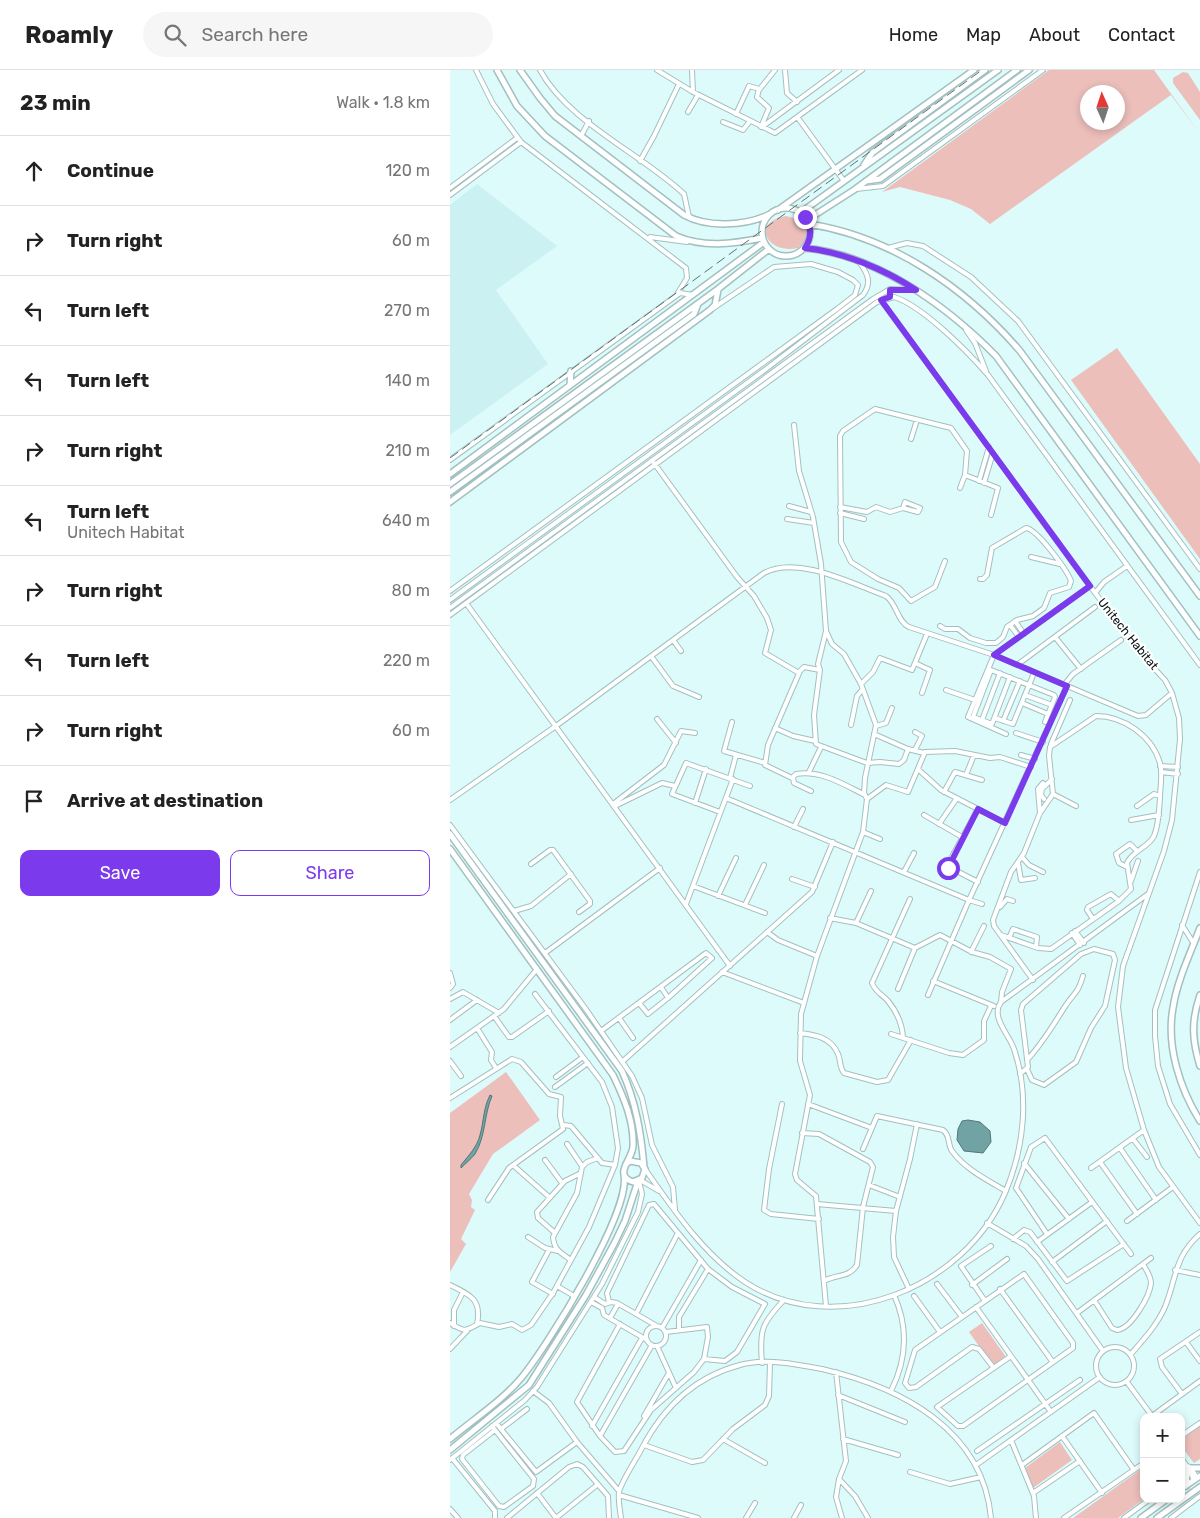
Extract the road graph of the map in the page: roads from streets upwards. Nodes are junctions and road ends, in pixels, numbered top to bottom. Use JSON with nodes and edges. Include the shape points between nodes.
{"nodes":[{"id":1,"x":476,"y":70,"type":"edge"},
{"id":2,"x":497,"y":70,"type":"edge"},
{"id":3,"x":520,"y":70,"type":"edge"},
{"id":4,"x":540,"y":70,"type":"edge"},
{"id":5,"x":657,"y":70,"type":"edge"},
{"id":6,"x":692,"y":70,"type":"edge"},
{"id":7,"x":776,"y":70,"type":"edge"},
{"id":8,"x":785,"y":70,"type":"edge"},
{"id":9,"x":840,"y":70,"type":"edge"},
{"id":10,"x":862,"y":70,"type":"edge"},
{"id":11,"x":974,"y":70,"type":"edge"},
{"id":12,"x":985,"y":70,"type":"edge"},
{"id":13,"x":998,"y":70,"type":"edge"},
{"id":14,"x":1017,"y":70,"type":"edge"},
{"id":15,"x":1028,"y":70,"type":"edge"},
{"id":16,"x":1043,"y":70,"type":"edge"},
{"id":17,"x":678,"y":84,"type":"junction"},
{"id":18,"x":759,"y":90,"type":"junction"},
{"id":19,"x":693,"y":92,"type":"junction"},
{"id":20,"x":698,"y":95,"type":"junction"},
{"id":21,"x":797,"y":102,"type":"junction"},
{"id":22,"x":688,"y":112,"type":"dead end"},
{"id":23,"x":736,"y":114,"type":"junction"},
{"id":24,"x":798,"y":118,"type":"junction"},
{"id":25,"x":589,"y":121,"type":"junction"},
{"id":26,"x":750,"y":121,"type":"junction"},
{"id":27,"x":723,"y":122,"type":"dead end"},
{"id":28,"x":762,"y":127,"type":"junction"},
{"id":29,"x":581,"y":136,"type":"junction"},
{"id":30,"x":517,"y":138,"type":"junction"},
{"id":31,"x":522,"y":142,"type":"junction"},
{"id":32,"x":640,"y":161,"type":"junction"},
{"id":33,"x":863,"y":168,"type":"junction"},
{"id":34,"x":836,"y":169,"type":"junction"},
{"id":35,"x":844,"y":181,"type":"junction"},
{"id":36,"x":866,"y":181,"type":"junction"},
{"id":37,"x":450,"y":188,"type":"edge"},
{"id":38,"x":854,"y":190,"type":"junction"},
{"id":39,"x":450,"y":195,"type":"edge"},
{"id":40,"x":778,"y":210,"type":"junction"},
{"id":41,"x":800,"y":213,"type":"junction"},
{"id":42,"x":770,"y":214,"type":"junction"},
{"id":43,"x":689,"y":218,"type":"junction"},
{"id":44,"x":808,"y":222,"type":"junction"},
{"id":45,"x":647,"y":236,"type":"junction"},
{"id":46,"x":763,"y":240,"type":"junction"},
{"id":47,"x":689,"y":242,"type":"junction"},
{"id":48,"x":805,"y":248,"type":"junction"},
{"id":49,"x":888,"y":248,"type":"junction"},
{"id":50,"x":768,"y":249,"type":"junction"},
{"id":51,"x":860,"y":263,"type":"junction"},
{"id":52,"x":718,"y":289,"type":"junction"},
{"id":53,"x":889,"y":290,"type":"junction"},
{"id":54,"x":916,"y":290,"type":"junction"},
{"id":55,"x":694,"y":295,"type":"junction"},
{"id":56,"x":676,"y":296,"type":"junction"},
{"id":57,"x":890,"y":297,"type":"junction"},
{"id":58,"x":879,"y":298,"type":"junction"},
{"id":59,"x":698,"y":304,"type":"junction"},
{"id":60,"x":841,"y":309,"type":"junction"},
{"id":61,"x":710,"y":310,"type":"junction"},
{"id":62,"x":861,"y":315,"type":"junction"},
{"id":63,"x":843,"y":321,"type":"junction"},
{"id":64,"x":959,"y":321,"type":"junction"},
{"id":65,"x":781,"y":350,"type":"junction"},
{"id":66,"x":785,"y":354,"type":"junction"},
{"id":67,"x":571,"y":372,"type":"junction"},
{"id":68,"x":988,"y":375,"type":"junction"},
{"id":69,"x":570,"y":386,"type":"junction"},
{"id":70,"x":917,"y":420,"type":"junction"},
{"id":71,"x":794,"y":425,"type":"dead end"},
{"id":72,"x":911,"y":439,"type":"dead end"},
{"id":73,"x":989,"y":447,"type":"junction"},
{"id":74,"x":993,"y":453,"type":"junction"},
{"id":75,"x":648,"y":455,"type":"junction"},
{"id":76,"x":450,"y":460,"type":"edge"},
{"id":77,"x":652,"y":461,"type":"junction"},
{"id":78,"x":655,"y":465,"type":"junction"},
{"id":79,"x":450,"y":474,"type":"edge"},
{"id":80,"x":965,"y":476,"type":"junction"},
{"id":81,"x":979,"y":481,"type":"junction"},
{"id":82,"x":984,"y":483,"type":"junction"},
{"id":83,"x":450,"y":484,"type":"edge"},
{"id":84,"x":960,"y":488,"type":"dead end"},
{"id":85,"x":450,"y":492,"type":"edge"},
{"id":86,"x":450,"y":502,"type":"edge"},
{"id":87,"x":789,"y":506,"type":"dead end"},
{"id":88,"x":840,"y":507,"type":"junction"},
{"id":89,"x":902,"y":508,"type":"dead end"},
{"id":90,"x":811,"y":512,"type":"junction"},
{"id":91,"x":840,"y":513,"type":"junction"},
{"id":92,"x":991,"y":515,"type":"dead end"},
{"id":93,"x":787,"y":519,"type":"dead end"},
{"id":94,"x":864,"y":519,"type":"dead end"},
{"id":95,"x":814,"y":523,"type":"junction"},
{"id":96,"x":1031,"y":557,"type":"dead end"},
{"id":97,"x":945,"y":561,"type":"dead end"},
{"id":98,"x":1060,"y":564,"type":"junction"},
{"id":99,"x":1127,"y":566,"type":"junction"},
{"id":100,"x":1200,"y":569,"type":"edge"},
{"id":101,"x":821,"y":573,"type":"junction"},
{"id":102,"x":980,"y":579,"type":"dead end"},
{"id":103,"x":747,"y":586,"type":"junction"},
{"id":104,"x":1090,"y":586,"type":"junction"},
{"id":105,"x":450,"y":591,"type":"edge"},
{"id":106,"x":1095,"y":593,"type":"junction"},
{"id":107,"x":1200,"y":596,"type":"edge"},
{"id":108,"x":450,"y":600,"type":"edge"},
{"id":109,"x":466,"y":603,"type":"junction"},
{"id":110,"x":1095,"y":607,"type":"dead end"},
{"id":111,"x":450,"y":608,"type":"edge"},
{"id":112,"x":450,"y":615,"type":"edge"},
{"id":113,"x":1015,"y":621,"type":"junction"},
{"id":114,"x":1010,"y":625,"type":"junction"},
{"id":115,"x":940,"y":626,"type":"dead end"},
{"id":116,"x":826,"y":631,"type":"junction"},
{"id":117,"x":927,"y":634,"type":"junction"},
{"id":118,"x":1024,"y":634,"type":"junction"},
{"id":119,"x":1200,"y":636,"type":"edge"},
{"id":120,"x":1019,"y":637,"type":"junction"},
{"id":121,"x":1055,"y":637,"type":"junction"},
{"id":122,"x":673,"y":640,"type":"junction"},
{"id":123,"x":1121,"y":640,"type":"dead end"},
{"id":124,"x":681,"y":651,"type":"dead end"},
{"id":125,"x":994,"y":655,"type":"junction"},
{"id":126,"x":651,"y":656,"type":"junction"},
{"id":127,"x":915,"y":663,"type":"junction"},
{"id":128,"x":1017,"y":665,"type":"junction"},
{"id":129,"x":1200,"y":665,"type":"edge"},
{"id":130,"x":1080,"y":669,"type":"junction"},
{"id":131,"x":820,"y":670,"type":"junction"},
{"id":132,"x":799,"y":673,"type":"junction"},
{"id":133,"x":1034,"y":673,"type":"junction"},
{"id":134,"x":1000,"y":674,"type":"junction"},
{"id":135,"x":1010,"y":677,"type":"junction"},
{"id":136,"x":1020,"y":681,"type":"junction"},
{"id":137,"x":861,"y":684,"type":"junction"},
{"id":138,"x":1029,"y":685,"type":"junction"},
{"id":139,"x":1065,"y":686,"type":"junction"},
{"id":140,"x":862,"y":690,"type":"junction"},
{"id":141,"x":946,"y":690,"type":"dead end"},
{"id":142,"x":922,"y":693,"type":"dead end"},
{"id":143,"x":1172,"y":693,"type":"junction"},
{"id":144,"x":1025,"y":694,"type":"junction"},
{"id":145,"x":699,"y":697,"type":"dead end"},
{"id":146,"x":975,"y":700,"type":"junction"},
{"id":147,"x":1070,"y":700,"type":"dead end"},
{"id":148,"x":1022,"y":703,"type":"junction"},
{"id":149,"x":1052,"y":705,"type":"junction"},
{"id":150,"x":892,"y":708,"type":"dead end"},
{"id":151,"x":1048,"y":714,"type":"junction"},
{"id":152,"x":995,"y":718,"type":"junction"},
{"id":153,"x":657,"y":719,"type":"dead end"},
{"id":154,"x":982,"y":720,"type":"junction"},
{"id":155,"x":1003,"y":721,"type":"junction"},
{"id":156,"x":732,"y":722,"type":"dead end"},
{"id":157,"x":1045,"y":722,"type":"dead end"},
{"id":158,"x":851,"y":725,"type":"dead end"},
{"id":159,"x":556,"y":726,"type":"junction"},
{"id":160,"x":876,"y":726,"type":"junction"},
{"id":161,"x":775,"y":728,"type":"junction"},
{"id":162,"x":915,"y":732,"type":"dead end"},
{"id":163,"x":1016,"y":733,"type":"dead end"},
{"id":164,"x":695,"y":734,"type":"dead end"},
{"id":165,"x":874,"y":734,"type":"junction"},
{"id":166,"x":1006,"y":734,"type":"dead end"},
{"id":167,"x":815,"y":741,"type":"junction"},
{"id":168,"x":1043,"y":742,"type":"junction"},
{"id":169,"x":676,"y":743,"type":"junction"},
{"id":170,"x":821,"y":747,"type":"junction"},
{"id":171,"x":1050,"y":747,"type":"junction"},
{"id":172,"x":908,"y":749,"type":"junction"},
{"id":173,"x":915,"y":750,"type":"junction"},
{"id":174,"x":924,"y":753,"type":"junction"},
{"id":175,"x":736,"y":755,"type":"junction"},
{"id":176,"x":974,"y":755,"type":"junction"},
{"id":177,"x":1021,"y":755,"type":"dead end"},
{"id":178,"x":1035,"y":759,"type":"junction"},
{"id":179,"x":765,"y":763,"type":"junction"},
{"id":180,"x":869,"y":763,"type":"junction"},
{"id":181,"x":1160,"y":766,"type":"junction"},
{"id":182,"x":1032,"y":767,"type":"junction"},
{"id":183,"x":1178,"y":767,"type":"junction"},
{"id":184,"x":706,"y":769,"type":"junction"},
{"id":185,"x":918,"y":770,"type":"junction"},
{"id":186,"x":809,"y":772,"type":"junction"},
{"id":187,"x":1161,"y":772,"type":"junction"},
{"id":188,"x":1178,"y":774,"type":"junction"},
{"id":189,"x":966,"y":775,"type":"junction"},
{"id":190,"x":732,"y":778,"type":"junction"},
{"id":191,"x":793,"y":778,"type":"junction"},
{"id":192,"x":1052,"y":779,"type":"junction"},
{"id":193,"x":982,"y":780,"type":"dead end"},
{"id":194,"x":1043,"y":783,"type":"dead end"},
{"id":195,"x":675,"y":786,"type":"junction"},
{"id":196,"x":750,"y":786,"type":"dead end"},
{"id":197,"x":811,"y":791,"type":"dead end"},
{"id":198,"x":944,"y":792,"type":"junction"},
{"id":199,"x":1052,"y":794,"type":"junction"},
{"id":200,"x":1160,"y":796,"type":"junction"},
{"id":201,"x":866,"y":797,"type":"junction"},
{"id":202,"x":726,"y":798,"type":"junction"},
{"id":203,"x":957,"y":798,"type":"junction"},
{"id":204,"x":1044,"y":799,"type":"dead end"},
{"id":205,"x":450,"y":800,"type":"edge"},
{"id":206,"x":695,"y":803,"type":"junction"},
{"id":207,"x":614,"y":805,"type":"junction"},
{"id":208,"x":1076,"y":806,"type":"dead end"},
{"id":209,"x":1137,"y":806,"type":"dead end"},
{"id":210,"x":803,"y":809,"type":"dead end"},
{"id":211,"x":978,"y":809,"type":"junction"},
{"id":212,"x":720,"y":812,"type":"junction"},
{"id":213,"x":1040,"y":814,"type":"junction"},
{"id":214,"x":924,"y":815,"type":"dead end"},
{"id":215,"x":1159,"y":815,"type":"junction"},
{"id":216,"x":1130,"y":820,"type":"dead end"},
{"id":217,"x":1005,"y":823,"type":"junction"},
{"id":218,"x":450,"y":824,"type":"edge"},
{"id":219,"x":939,"y":824,"type":"junction"},
{"id":220,"x":794,"y":827,"type":"junction"},
{"id":221,"x":863,"y":832,"type":"junction"},
{"id":222,"x":450,"y":834,"type":"edge"},
{"id":223,"x":962,"y":837,"type":"junction"},
{"id":224,"x":880,"y":838,"type":"dead end"},
{"id":225,"x":832,"y":842,"type":"junction"},
{"id":226,"x":450,"y":849,"type":"edge"},
{"id":227,"x":1137,"y":851,"type":"junction"},
{"id":228,"x":856,"y":852,"type":"junction"},
{"id":229,"x":914,"y":853,"type":"dead end"},
{"id":230,"x":736,"y":858,"type":"dead end"},
{"id":231,"x":1022,"y":858,"type":"junction"},
{"id":232,"x":1138,"y":862,"type":"dead end"},
{"id":233,"x":1018,"y":863,"type":"junction"},
{"id":234,"x":532,"y":864,"type":"dead end"},
{"id":235,"x":764,"y":865,"type":"dead end"},
{"id":236,"x":660,"y":868,"type":"junction"},
{"id":237,"x":1127,"y":868,"type":"junction"},
{"id":238,"x":904,"y":872,"type":"junction"},
{"id":239,"x":1044,"y":872,"type":"dead end"},
{"id":240,"x":1200,"y":872,"type":"edge"},
{"id":241,"x":571,"y":874,"type":"junction"},
{"id":242,"x":1035,"y":878,"type":"dead end"},
{"id":243,"x":792,"y":879,"type":"dead end"},
{"id":244,"x":1131,"y":881,"type":"junction"},
{"id":245,"x":978,"y":882,"type":"junction"},
{"id":246,"x":693,"y":886,"type":"junction"},
{"id":247,"x":815,"y":887,"type":"junction"},
{"id":248,"x":871,"y":891,"type":"dead end"},
{"id":249,"x":1148,"y":894,"type":"junction"},
{"id":250,"x":718,"y":896,"type":"junction"},
{"id":251,"x":910,"y":899,"type":"dead end"},
{"id":252,"x":969,"y":900,"type":"junction"},
{"id":253,"x":1014,"y":901,"type":"dead end"},
{"id":254,"x":1119,"y":901,"type":"junction"},
{"id":255,"x":686,"y":904,"type":"junction"},
{"id":256,"x":982,"y":904,"type":"dead end"},
{"id":257,"x":745,"y":906,"type":"junction"},
{"id":258,"x":514,"y":911,"type":"junction"},
{"id":259,"x":579,"y":912,"type":"dead end"},
{"id":260,"x":764,"y":912,"type":"dead end"},
{"id":261,"x":996,"y":913,"type":"junction"},
{"id":262,"x":830,"y":918,"type":"junction"},
{"id":263,"x":1093,"y":919,"type":"junction"},
{"id":264,"x":856,"y":923,"type":"junction"},
{"id":265,"x":1182,"y":925,"type":"junction"},
{"id":266,"x":984,"y":926,"type":"dead end"},
{"id":267,"x":1200,"y":928,"type":"edge"},
{"id":268,"x":767,"y":932,"type":"junction"},
{"id":269,"x":1074,"y":932,"type":"junction"},
{"id":270,"x":1001,"y":935,"type":"junction"},
{"id":271,"x":892,"y":938,"type":"junction"},
{"id":272,"x":1009,"y":938,"type":"junction"},
{"id":273,"x":950,"y":941,"type":"junction"},
{"id":274,"x":1082,"y":944,"type":"junction"},
{"id":275,"x":1194,"y":944,"type":"junction"},
{"id":276,"x":1036,"y":947,"type":"junction"},
{"id":277,"x":915,"y":948,"type":"junction"},
{"id":278,"x":972,"y":952,"type":"junction"},
{"id":279,"x":545,"y":954,"type":"junction"},
{"id":280,"x":817,"y":956,"type":"junction"},
{"id":281,"x":730,"y":966,"type":"junction"},
{"id":282,"x":537,"y":969,"type":"junction"},
{"id":283,"x":722,"y":972,"type":"junction"},
{"id":284,"x":450,"y":973,"type":"edge"},
{"id":285,"x":1083,"y":976,"type":"dead end"},
{"id":286,"x":1033,"y":980,"type":"junction"},
{"id":287,"x":933,"y":982,"type":"junction"},
{"id":288,"x":661,"y":987,"type":"junction"},
{"id":289,"x":450,"y":988,"type":"edge"},
{"id":290,"x":898,"y":989,"type":"dead end"},
{"id":291,"x":535,"y":994,"type":"dead end"},
{"id":292,"x":928,"y":995,"type":"dead end"},
{"id":293,"x":1200,"y":995,"type":"edge"},
{"id":294,"x":668,"y":998,"type":"junction"},
{"id":295,"x":450,"y":999,"type":"edge"},
{"id":296,"x":477,"y":1000,"type":"junction"},
{"id":297,"x":804,"y":1002,"type":"junction"},
{"id":298,"x":1001,"y":1002,"type":"junction"},
{"id":299,"x":639,"y":1003,"type":"junction"},
{"id":300,"x":991,"y":1006,"type":"junction"},
{"id":301,"x":997,"y":1007,"type":"junction"},
{"id":302,"x":549,"y":1011,"type":"junction"},
{"id":303,"x":499,"y":1013,"type":"junction"},
{"id":304,"x":648,"y":1014,"type":"junction"},
{"id":305,"x":494,"y":1016,"type":"junction"},
{"id":306,"x":619,"y":1018,"type":"junction"},
{"id":307,"x":651,"y":1018,"type":"dead end"},
{"id":308,"x":450,"y":1020,"type":"edge"},
{"id":309,"x":477,"y":1028,"type":"junction"},
{"id":310,"x":601,"y":1031,"type":"junction"},
{"id":311,"x":800,"y":1033,"type":"junction"},
{"id":312,"x":891,"y":1034,"type":"dead end"},
{"id":313,"x":903,"y":1037,"type":"junction"},
{"id":314,"x":633,"y":1038,"type":"dead end"},
{"id":315,"x":911,"y":1040,"type":"junction"},
{"id":316,"x":450,"y":1047,"type":"edge"},
{"id":317,"x":583,"y":1058,"type":"junction"},
{"id":318,"x":1027,"y":1060,"type":"junction"},
{"id":319,"x":450,"y":1061,"type":"edge"},
{"id":320,"x":588,"y":1062,"type":"junction"},
{"id":321,"x":623,"y":1062,"type":"junction"},
{"id":322,"x":1200,"y":1066,"type":"edge"},
{"id":323,"x":496,"y":1068,"type":"junction"},
{"id":324,"x":1027,"y":1069,"type":"junction"},
{"id":325,"x":1020,"y":1074,"type":"junction"},
{"id":326,"x":461,"y":1076,"type":"dead end"},
{"id":327,"x":556,"y":1077,"type":"dead end"},
{"id":328,"x":554,"y":1087,"type":"dead end"},
{"id":329,"x":450,"y":1098,"type":"edge"},
{"id":330,"x":642,"y":1098,"type":"junction"},
{"id":331,"x":634,"y":1100,"type":"junction"},
{"id":332,"x":782,"y":1104,"type":"dead end"},
{"id":333,"x":808,"y":1104,"type":"junction"},
{"id":334,"x":1200,"y":1121,"type":"edge"},
{"id":335,"x":917,"y":1124,"type":"junction"},
{"id":336,"x":564,"y":1125,"type":"junction"},
{"id":337,"x":872,"y":1128,"type":"junction"},
{"id":338,"x":1144,"y":1130,"type":"junction"},
{"id":339,"x":802,"y":1133,"type":"junction"},
{"id":340,"x":1133,"y":1139,"type":"junction"},
{"id":341,"x":567,"y":1144,"type":"dead end"},
{"id":342,"x":1120,"y":1148,"type":"junction"},
{"id":343,"x":863,"y":1149,"type":"dead end"},
{"id":344,"x":1200,"y":1155,"type":"edge"},
{"id":345,"x":1147,"y":1157,"type":"dead end"},
{"id":346,"x":598,"y":1158,"type":"junction"},
{"id":347,"x":545,"y":1160,"type":"dead end"},
{"id":348,"x":1100,"y":1162,"type":"junction"},
{"id":349,"x":1024,"y":1163,"type":"junction"},
{"id":350,"x":513,"y":1164,"type":"junction"},
{"id":351,"x":626,"y":1164,"type":"junction"},
{"id":352,"x":615,"y":1165,"type":"junction"},
{"id":353,"x":582,"y":1166,"type":"junction"},
{"id":354,"x":644,"y":1168,"type":"junction"},
{"id":355,"x":1091,"y":1168,"type":"dead end"},
{"id":356,"x":581,"y":1172,"type":"junction"},
{"id":357,"x":623,"y":1173,"type":"junction"},
{"id":358,"x":639,"y":1181,"type":"junction"},
{"id":359,"x":562,"y":1183,"type":"junction"},
{"id":360,"x":869,"y":1185,"type":"junction"},
{"id":361,"x":673,"y":1186,"type":"junction"},
{"id":362,"x":1174,"y":1187,"type":"junction"},
{"id":363,"x":1006,"y":1191,"type":"junction"},
{"id":364,"x":662,"y":1194,"type":"junction"},
{"id":365,"x":549,"y":1197,"type":"junction"},
{"id":366,"x":900,"y":1197,"type":"junction"},
{"id":367,"x":488,"y":1200,"type":"dead end"},
{"id":368,"x":1156,"y":1200,"type":"junction"},
{"id":369,"x":1092,"y":1202,"type":"junction"},
{"id":370,"x":817,"y":1204,"type":"junction"},
{"id":371,"x":863,"y":1207,"type":"junction"},
{"id":372,"x":675,"y":1210,"type":"junction"},
{"id":373,"x":896,"y":1211,"type":"junction"},
{"id":374,"x":1137,"y":1214,"type":"junction"},
{"id":375,"x":818,"y":1219,"type":"junction"},
{"id":376,"x":1069,"y":1219,"type":"junction"},
{"id":377,"x":1107,"y":1221,"type":"junction"},
{"id":378,"x":1127,"y":1221,"type":"dead end"},
{"id":379,"x":988,"y":1223,"type":"junction"},
{"id":380,"x":1200,"y":1223,"type":"edge"},
{"id":381,"x":555,"y":1233,"type":"junction"},
{"id":382,"x":678,"y":1233,"type":"junction"},
{"id":383,"x":1047,"y":1234,"type":"junction"},
{"id":384,"x":1200,"y":1234,"type":"edge"},
{"id":385,"x":528,"y":1237,"type":"dead end"},
{"id":386,"x":1013,"y":1239,"type":"junction"},
{"id":387,"x":1037,"y":1242,"type":"junction"},
{"id":388,"x":1124,"y":1244,"type":"junction"},
{"id":389,"x":991,"y":1246,"type":"dead end"},
{"id":390,"x":549,"y":1250,"type":"junction"},
{"id":391,"x":558,"y":1251,"type":"junction"},
{"id":392,"x":1131,"y":1254,"type":"dead end"},
{"id":393,"x":1151,"y":1258,"type":"dead end"},
{"id":394,"x":1007,"y":1259,"type":"dead end"},
{"id":395,"x":572,"y":1260,"type":"junction"},
{"id":396,"x":700,"y":1260,"type":"junction"},
{"id":397,"x":1052,"y":1262,"type":"junction"},
{"id":398,"x":1142,"y":1264,"type":"junction"},
{"id":399,"x":708,"y":1269,"type":"junction"},
{"id":400,"x":1175,"y":1270,"type":"junction"},
{"id":401,"x":1200,"y":1275,"type":"edge"},
{"id":402,"x":824,"y":1281,"type":"junction"},
{"id":403,"x":937,"y":1284,"type":"dead end"},
{"id":404,"x":450,"y":1285,"type":"edge"},
{"id":405,"x":972,"y":1285,"type":"junction"},
{"id":406,"x":557,"y":1286,"type":"junction"},
{"id":407,"x":684,"y":1289,"type":"junction"},
{"id":408,"x":1000,"y":1289,"type":"junction"},
{"id":409,"x":909,"y":1290,"type":"junction"},
{"id":410,"x":463,"y":1292,"type":"junction"},
{"id":411,"x":553,"y":1294,"type":"junction"},
{"id":412,"x":693,"y":1294,"type":"junction"},
{"id":413,"x":894,"y":1295,"type":"junction"},
{"id":414,"x":574,"y":1296,"type":"junction"},
{"id":415,"x":914,"y":1296,"type":"dead end"},
{"id":416,"x":594,"y":1297,"type":"junction"},
{"id":417,"x":784,"y":1300,"type":"junction"},
{"id":418,"x":1094,"y":1300,"type":"junction"},
{"id":419,"x":984,"y":1301,"type":"junction"},
{"id":420,"x":591,"y":1302,"type":"junction"},
{"id":421,"x":610,"y":1302,"type":"junction"},
{"id":422,"x":618,"y":1304,"type":"junction"},
{"id":423,"x":826,"y":1306,"type":"junction"},
{"id":424,"x":976,"y":1307,"type":"junction"},
{"id":425,"x":1076,"y":1312,"type":"junction"},
{"id":426,"x":636,"y":1314,"type":"junction"},
{"id":427,"x":962,"y":1317,"type":"junction"},
{"id":428,"x":610,"y":1318,"type":"junction"},
{"id":429,"x":452,"y":1324,"type":"edge"},
{"id":430,"x":477,"y":1324,"type":"junction"},
{"id":431,"x":620,"y":1324,"type":"junction"},
{"id":432,"x":657,"y":1326,"type":"junction"},
{"id":433,"x":662,"y":1328,"type":"junction"},
{"id":434,"x":679,"y":1330,"type":"junction"},
{"id":435,"x":467,"y":1331,"type":"junction"},
{"id":436,"x":666,"y":1332,"type":"junction"},
{"id":437,"x":940,"y":1332,"type":"junction"},
{"id":438,"x":1200,"y":1332,"type":"edge"},
{"id":439,"x":642,"y":1338,"type":"junction"},
{"id":440,"x":647,"y":1340,"type":"junction"},
{"id":441,"x":1186,"y":1342,"type":"junction"},
{"id":442,"x":654,"y":1345,"type":"junction"},
{"id":443,"x":450,"y":1349,"type":"edge"},
{"id":444,"x":1103,"y":1351,"type":"junction"},
{"id":445,"x":1131,"y":1354,"type":"junction"},
{"id":446,"x":1011,"y":1356,"type":"junction"},
{"id":447,"x":704,"y":1359,"type":"junction"},
{"id":448,"x":1052,"y":1361,"type":"junction"},
{"id":449,"x":1200,"y":1361,"type":"edge"},
{"id":450,"x":770,"y":1362,"type":"junction"},
{"id":451,"x":762,"y":1363,"type":"junction"},
{"id":452,"x":993,"y":1367,"type":"junction"},
{"id":453,"x":836,"y":1372,"type":"junction"},
{"id":454,"x":669,"y":1373,"type":"junction"},
{"id":455,"x":1100,"y":1377,"type":"junction"},
{"id":456,"x":1028,"y":1379,"type":"junction"},
{"id":457,"x":1080,"y":1380,"type":"dead end"},
{"id":458,"x":1200,"y":1381,"type":"edge"},
{"id":459,"x":1127,"y":1382,"type":"junction"},
{"id":460,"x":527,"y":1387,"type":"junction"},
{"id":461,"x":676,"y":1388,"type":"junction"},
{"id":462,"x":533,"y":1391,"type":"junction"},
{"id":463,"x":891,"y":1391,"type":"junction"},
{"id":464,"x":1182,"y":1394,"type":"junction"},
{"id":465,"x":838,"y":1395,"type":"junction"},
{"id":466,"x":1046,"y":1404,"type":"junction"},
{"id":467,"x":937,"y":1407,"type":"junction"},
{"id":468,"x":527,"y":1409,"type":"dead end"},
{"id":469,"x":929,"y":1412,"type":"junction"},
{"id":470,"x":1051,"y":1412,"type":"junction"},
{"id":471,"x":1150,"y":1413,"type":"edge"},
{"id":472,"x":1156,"y":1413,"type":"edge"},
{"id":473,"x":905,"y":1422,"type":"dead end"},
{"id":474,"x":1200,"y":1422,"type":"edge"},
{"id":475,"x":496,"y":1423,"type":"junction"},
{"id":476,"x":492,"y":1426,"type":"junction"},
{"id":477,"x":592,"y":1426,"type":"junction"},
{"id":478,"x":638,"y":1427,"type":"junction"},
{"id":479,"x":500,"y":1429,"type":"junction"},
{"id":480,"x":495,"y":1430,"type":"junction"},
{"id":481,"x":1185,"y":1433,"type":"edge"},
{"id":482,"x":600,"y":1436,"type":"junction"},
{"id":483,"x":1062,"y":1436,"type":"junction"},
{"id":484,"x":450,"y":1439,"type":"edge"},
{"id":485,"x":723,"y":1439,"type":"junction"},
{"id":486,"x":843,"y":1439,"type":"junction"},
{"id":487,"x":1011,"y":1440,"type":"junction"},
{"id":488,"x":577,"y":1442,"type":"junction"},
{"id":489,"x":644,"y":1444,"type":"junction"},
{"id":490,"x":450,"y":1450,"type":"edge"},
{"id":491,"x":977,"y":1451,"type":"dead end"},
{"id":492,"x":898,"y":1455,"type":"dead end"},
{"id":493,"x":451,"y":1459,"type":"edge"},
{"id":494,"x":1080,"y":1461,"type":"junction"},
{"id":495,"x":456,"y":1462,"type":"junction"},
{"id":496,"x":765,"y":1463,"type":"dead end"},
{"id":497,"x":976,"y":1465,"type":"junction"},
{"id":498,"x":1022,"y":1465,"type":"junction"},
{"id":499,"x":1140,"y":1466,"type":"edge"},
{"id":500,"x":450,"y":1467,"type":"edge"},
{"id":501,"x":1192,"y":1468,"type":"edge"},
{"id":502,"x":1134,"y":1470,"type":"junction"},
{"id":503,"x":910,"y":1472,"type":"dead end"},
{"id":504,"x":981,"y":1477,"type":"junction"},
{"id":505,"x":1197,"y":1478,"type":"edge"},
{"id":506,"x":839,"y":1479,"type":"junction"},
{"id":507,"x":1185,"y":1484,"type":"edge"},
{"id":508,"x":598,"y":1485,"type":"junction"},
{"id":509,"x":1185,"y":1487,"type":"edge"},
{"id":510,"x":1200,"y":1487,"type":"edge"},
{"id":511,"x":537,"y":1493,"type":"junction"},
{"id":512,"x":619,"y":1493,"type":"junction"},
{"id":513,"x":1033,"y":1493,"type":"junction"},
{"id":514,"x":1102,"y":1493,"type":"junction"},
{"id":515,"x":1200,"y":1496,"type":"edge"},
{"id":516,"x":755,"y":1503,"type":"dead end"},
{"id":517,"x":1145,"y":1503,"type":"edge"},
{"id":518,"x":1162,"y":1503,"type":"edge"},
{"id":519,"x":801,"y":1505,"type":"dead end"},
{"id":520,"x":450,"y":1509,"type":"edge"},
{"id":521,"x":1179,"y":1512,"type":"junction"},
{"id":522,"x":458,"y":1518,"type":"edge"},
{"id":523,"x":495,"y":1518,"type":"edge"},
{"id":524,"x":507,"y":1518,"type":"edge"},
{"id":525,"x":556,"y":1518,"type":"edge"},
{"id":526,"x":608,"y":1518,"type":"edge"},
{"id":527,"x":621,"y":1518,"type":"edge"},
{"id":528,"x":698,"y":1518,"type":"edge"},
{"id":529,"x":746,"y":1518,"type":"edge"},
{"id":530,"x":794,"y":1518,"type":"edge"},
{"id":531,"x":842,"y":1518,"type":"edge"},
{"id":532,"x":868,"y":1518,"type":"edge"},
{"id":533,"x":991,"y":1518,"type":"edge"},
{"id":534,"x":1036,"y":1518,"type":"edge"},
{"id":535,"x":1064,"y":1518,"type":"edge"},
{"id":536,"x":1124,"y":1518,"type":"edge"},
{"id":537,"x":1141,"y":1518,"type":"edge"},
{"id":538,"x":1157,"y":1518,"type":"edge"},
{"id":539,"x":1171,"y":1518,"type":"edge"},
{"id":540,"x":1183,"y":1518,"type":"edge"}],
"edges":[{"from":1,"to":30,"type":"street","via":[[493,104]]},
{"from":2,"to":47,"type":"street","via":[[517,106],[545,136],[676,236]]},
{"from":3,"to":29,"type":"street","via":[[555,116]]},
{"from":4,"to":25,"type":"street","via":[[552,89]]},
{"from":5,"to":17,"type":"street"},
{"from":6,"to":19,"type":"street"},
{"from":7,"to":18,"type":"street"},
{"from":8,"to":21,"type":"street","via":[[787,93]]},
{"from":9,"to":21,"type":"street"},
{"from":10,"to":24,"type":"street"},
{"from":11,"to":34,"type":"street"},
{"from":12,"to":33,"type":"street","via":[[872,153]]},
{"from":13,"to":33,"type":"street"},
{"from":14,"to":36,"type":"street"},
{"from":15,"to":36,"type":"street","via":[[880,180]]},
{"from":16,"to":38,"type":"street","via":[[883,186]]},
{"from":17,"to":19,"type":"street"},
{"from":17,"to":32,"type":"street"},
{"from":18,"to":23,"type":"street","via":[[749,86]]},
{"from":18,"to":28,"type":"street","via":[[757,97],[769,108]]},
{"from":19,"to":20,"type":"street"},
{"from":20,"to":22,"type":"street"},
{"from":20,"to":23,"type":"street"},
{"from":21,"to":28,"type":"street"},
{"from":23,"to":26,"type":"street"},
{"from":24,"to":28,"type":"street","via":[[775,133]]},
{"from":24,"to":34,"type":"street"},
{"from":25,"to":29,"type":"street"},
{"from":25,"to":32,"type":"street"},
{"from":26,"to":27,"type":"street","via":[[743,130]]},
{"from":26,"to":28,"type":"street"},
{"from":29,"to":43,"type":"street"},
{"from":30,"to":31,"type":"street"},
{"from":30,"to":37,"type":"street"},
{"from":31,"to":39,"type":"street"},
{"from":31,"to":45,"type":"street"},
{"from":32,"to":43,"type":"street","via":[[684,194]]},
{"from":33,"to":35,"type":"street"},
{"from":34,"to":35,"type":"street"},
{"from":34,"to":40,"type":"street"},
{"from":35,"to":41,"type":"street"},
{"from":36,"to":38,"type":"street"},
{"from":38,"to":44,"type":"street"},
{"from":40,"to":41,"type":"street","via":[[788,208]]},
{"from":40,"to":42,"type":"street"},
{"from":41,"to":44,"type":"street"},
{"from":42,"to":43,"type":"street","via":[[729,222],[708,223]]},
{"from":42,"to":46,"type":"street","via":[[763,224]]},
{"from":44,"to":48,"type":"street","via":[[810,235]]},
{"from":44,"to":49,"type":"street"},
{"from":45,"to":47,"type":"street"},
{"from":45,"to":56,"type":"street","via":[[686,268],[687,278]]},
{"from":46,"to":47,"type":"street","via":[[730,244]]},
{"from":46,"to":50,"type":"street"},
{"from":46,"to":55,"type":"street"},
{"from":48,"to":50,"type":"street","via":[[784,257]]},
{"from":48,"to":51,"type":"street"},
{"from":49,"to":100,"type":"street","via":[[907,242],[924,246],[971,277],[1018,321]]},
{"from":49,"to":107,"type":"street","via":[[942,280],[995,322],[1020,351]]},
{"from":50,"to":52,"type":"street"},
{"from":51,"to":54,"type":"street"},
{"from":51,"to":60,"type":"street","via":[[869,279],[867,290]]},
{"from":52,"to":59,"type":"street"},
{"from":52,"to":61,"type":"street","via":[[715,305]]},
{"from":53,"to":54,"type":"street"},
{"from":53,"to":57,"type":"street"},
{"from":53,"to":58,"type":"street"},
{"from":54,"to":64,"type":"street"},
{"from":55,"to":56,"type":"street","via":[[682,292]]},
{"from":55,"to":69,"type":"street"},
{"from":56,"to":67,"type":"street"},
{"from":57,"to":58,"type":"street"},
{"from":57,"to":68,"type":"street","via":[[898,298],[953,338]]},
{"from":58,"to":62,"type":"street"},
{"from":58,"to":63,"type":"street"},
{"from":58,"to":73,"type":"street","name":"Unitech Habitat"},
{"from":59,"to":83,"type":"street"},
{"from":59,"to":85,"type":"street","via":[[694,314]]},
{"from":60,"to":61,"type":"street","via":[[856,295],[856,282],[838,272],[808,264],[772,268]]},
{"from":60,"to":65,"type":"street"},
{"from":60,"to":66,"type":"street"},
{"from":61,"to":86,"type":"street"},
{"from":62,"to":63,"type":"street"},
{"from":62,"to":78,"type":"street"},
{"from":63,"to":77,"type":"street"},
{"from":64,"to":68,"type":"street","via":[[975,343]]},
{"from":64,"to":119,"type":"street","via":[[996,356]]},
{"from":65,"to":66,"type":"street"},
{"from":65,"to":105,"type":"street"},
{"from":66,"to":75,"type":"street"},
{"from":67,"to":69,"type":"street"},
{"from":67,"to":76,"type":"street"},
{"from":68,"to":99,"type":"street"},
{"from":69,"to":79,"type":"street"},
{"from":70,"to":72,"type":"street"},
{"from":70,"to":80,"type":"street","via":[[953,430],[967,451]]},
{"from":70,"to":88,"type":"street","via":[[875,409],[843,431],[840,436]]},
{"from":71,"to":90,"type":"street","via":[[799,471]]},
{"from":73,"to":74,"type":"street","name":"Unitech Habitat"},
{"from":73,"to":81,"type":"street"},
{"from":74,"to":82,"type":"street"},
{"from":74,"to":104,"type":"street","name":"Unitech Habitat"},
{"from":75,"to":77,"type":"street"},
{"from":75,"to":108,"type":"street"},
{"from":77,"to":78,"type":"street"},
{"from":77,"to":111,"type":"street"},
{"from":78,"to":103,"type":"street","via":[[737,578]]},
{"from":78,"to":109,"type":"street"},
{"from":80,"to":81,"type":"street"},
{"from":80,"to":84,"type":"street"},
{"from":81,"to":82,"type":"street"},
{"from":82,"to":92,"type":"street","via":[[998,488]]},
{"from":87,"to":90,"type":"street"},
{"from":88,"to":89,"type":"street","via":[[867,512],[876,507],[890,512]]},
{"from":88,"to":91,"type":"street"},
{"from":90,"to":95,"type":"street"},
{"from":91,"to":94,"type":"street"},
{"from":91,"to":97,"type":"street","via":[[840,537],[849,559],[878,579],[899,588],[911,601],[934,587]]},
{"from":93,"to":95,"type":"street"},
{"from":95,"to":101,"type":"street"},
{"from":96,"to":98,"type":"street"},
{"from":98,"to":102,"type":"street","via":[[1033,530],[1026,528],[992,548],[987,575]]},
{"from":98,"to":113,"type":"street","via":[[1071,585],[1050,593],[1046,606],[1033,616]]},
{"from":99,"to":106,"type":"street","via":[[1104,582]]},
{"from":99,"to":129,"type":"street"},
{"from":101,"to":103,"type":"street","via":[[779,567]]},
{"from":101,"to":116,"type":"street"},
{"from":101,"to":117,"type":"street","via":[[886,596],[893,602],[905,625]]},
{"from":103,"to":122,"type":"street"},
{"from":103,"to":132,"type":"street","via":[[768,621],[770,632],[766,653]]},
{"from":104,"to":106,"type":"street","name":"Unitech Habitat"},
{"from":104,"to":118,"type":"street"},
{"from":106,"to":143,"type":"street","name":"Unitech Habitat"},
{"from":109,"to":112,"type":"street"},
{"from":109,"to":159,"type":"street"},
{"from":110,"to":121,"type":"street"},
{"from":113,"to":114,"type":"street"},
{"from":113,"to":118,"type":"street"},
{"from":114,"to":115,"type":"street","via":[[1000,641],[990,644],[970,638],[958,629]]},
{"from":114,"to":120,"type":"street"},
{"from":116,"to":131,"type":"street","via":[[818,664]]},
{"from":116,"to":137,"type":"street"},
{"from":117,"to":125,"type":"street"},
{"from":117,"to":127,"type":"street"},
{"from":118,"to":120,"type":"street"},
{"from":120,"to":125,"type":"street"},
{"from":121,"to":128,"type":"street"},
{"from":121,"to":130,"type":"street"},
{"from":122,"to":124,"type":"street"},
{"from":122,"to":126,"type":"street"},
{"from":123,"to":130,"type":"street"},
{"from":125,"to":128,"type":"street"},
{"from":125,"to":146,"type":"street"},
{"from":126,"to":145,"type":"street","via":[[673,686]]},
{"from":126,"to":159,"type":"street"},
{"from":127,"to":137,"type":"street","via":[[908,671],[878,659],[873,672]]},
{"from":127,"to":142,"type":"street","via":[[930,670]]},
{"from":128,"to":133,"type":"street"},
{"from":130,"to":139,"type":"street"},
{"from":131,"to":132,"type":"street","via":[[804,667]]},
{"from":131,"to":167,"type":"street","via":[[814,715]]},
{"from":132,"to":161,"type":"street"},
{"from":133,"to":138,"type":"street"},
{"from":133,"to":139,"type":"street"},
{"from":134,"to":135,"type":"street"},
{"from":134,"to":154,"type":"street"},
{"from":134,"to":154,"type":"street","via":[[990,670],[973,716]]},
{"from":135,"to":136,"type":"street"},
{"from":135,"to":152,"type":"street"},
{"from":136,"to":138,"type":"street"},
{"from":136,"to":155,"type":"street"},
{"from":137,"to":140,"type":"street"},
{"from":138,"to":144,"type":"street"},
{"from":138,"to":149,"type":"street","via":[[1054,695]]},
{"from":139,"to":143,"type":"street","via":[[1141,716]]},
{"from":139,"to":168,"type":"street"},
{"from":140,"to":158,"type":"street","via":[[857,696]]},
{"from":140,"to":160,"type":"street","via":[[871,706]]},
{"from":141,"to":146,"type":"street"},
{"from":143,"to":183,"type":"street","name":"Unitech Habitat","via":[[1180,723]]},
{"from":144,"to":148,"type":"street"},
{"from":144,"to":149,"type":"street"},
{"from":146,"to":166,"type":"street","via":[[968,718]]},
{"from":147,"to":171,"type":"street"},
{"from":148,"to":151,"type":"street"},
{"from":148,"to":155,"type":"street","via":[[1013,724]]},
{"from":149,"to":151,"type":"street"},
{"from":150,"to":160,"type":"street","via":[[886,723]]},
{"from":151,"to":157,"type":"street"},
{"from":152,"to":154,"type":"street","via":[[991,724]]},
{"from":152,"to":155,"type":"street"},
{"from":153,"to":169,"type":"street"},
{"from":156,"to":175,"type":"street","via":[[724,750]]},
{"from":159,"to":205,"type":"street"},
{"from":159,"to":207,"type":"street"},
{"from":160,"to":165,"type":"street"},
{"from":161,"to":167,"type":"street"},
{"from":161,"to":179,"type":"street"},
{"from":162,"to":173,"type":"street","via":[[922,736]]},
{"from":163,"to":168,"type":"street"},
{"from":164,"to":169,"type":"street","via":[[681,731]]},
{"from":165,"to":172,"type":"street"},
{"from":165,"to":180,"type":"street"},
{"from":167,"to":170,"type":"street"},
{"from":168,"to":178,"type":"street"},
{"from":169,"to":207,"type":"street","via":[[664,765]]},
{"from":170,"to":180,"type":"street"},
{"from":170,"to":186,"type":"street"},
{"from":171,"to":181,"type":"street","via":[[1091,717],[1100,716],[1130,726],[1144,735]]},
{"from":171,"to":192,"type":"street"},
{"from":172,"to":173,"type":"street"},
{"from":172,"to":180,"type":"street","via":[[899,764]]},
{"from":173,"to":174,"type":"street"},
{"from":174,"to":176,"type":"street","via":[[955,751]]},
{"from":174,"to":185,"type":"street"},
{"from":175,"to":179,"type":"street"},
{"from":175,"to":190,"type":"street"},
{"from":176,"to":182,"type":"street","via":[[1000,757]]},
{"from":176,"to":189,"type":"street"},
{"from":177,"to":178,"type":"street"},
{"from":178,"to":182,"type":"street"},
{"from":179,"to":191,"type":"street","via":[[765,766]]},
{"from":180,"to":201,"type":"street","via":[[864,778]]},
{"from":181,"to":183,"type":"street"},
{"from":181,"to":187,"type":"street"},
{"from":182,"to":217,"type":"street"},
{"from":183,"to":188,"type":"street","name":"Unitech Habitat"},
{"from":184,"to":190,"type":"street"},
{"from":184,"to":195,"type":"street","via":[[686,762]]},
{"from":184,"to":206,"type":"street"},
{"from":185,"to":198,"type":"street"},
{"from":185,"to":201,"type":"street","via":[[908,792],[886,785]]},
{"from":186,"to":191,"type":"street","via":[[796,774]]},
{"from":186,"to":201,"type":"street","via":[[839,781]]},
{"from":187,"to":188,"type":"street"},
{"from":187,"to":200,"type":"street"},
{"from":188,"to":249,"type":"street","name":"Unitech Habitat","via":[[1172,820]]},
{"from":189,"to":193,"type":"street"},
{"from":189,"to":198,"type":"street","via":[[955,772]]},
{"from":190,"to":196,"type":"street"},
{"from":190,"to":202,"type":"street"},
{"from":191,"to":197,"type":"street","via":[[794,782]]},
{"from":192,"to":199,"type":"street"},
{"from":192,"to":204,"type":"street","via":[[1042,789]]},
{"from":194,"to":213,"type":"street","via":[[1038,789]]},
{"from":195,"to":206,"type":"street","via":[[672,794]]},
{"from":195,"to":207,"type":"street","via":[[662,783]]},
{"from":198,"to":203,"type":"street"},
{"from":199,"to":208,"type":"street"},
{"from":199,"to":213,"type":"street"},
{"from":200,"to":209,"type":"street","via":[[1154,794]]},
{"from":200,"to":215,"type":"street"},
{"from":201,"to":221,"type":"street"},
{"from":202,"to":212,"type":"street"},
{"from":202,"to":220,"type":"street"},
{"from":203,"to":211,"type":"street"},
{"from":203,"to":219,"type":"street"},
{"from":206,"to":212,"type":"street"},
{"from":207,"to":236,"type":"street"},
{"from":210,"to":220,"type":"street"},
{"from":211,"to":217,"type":"street"},
{"from":211,"to":223,"type":"street"},
{"from":212,"to":246,"type":"street"},
{"from":213,"to":231,"type":"street"},
{"from":214,"to":219,"type":"street"},
{"from":215,"to":216,"type":"street"},
{"from":215,"to":227,"type":"street","via":[[1152,839]]},
{"from":217,"to":245,"type":"street"},
{"from":218,"to":258,"type":"street"},
{"from":219,"to":223,"type":"street"},
{"from":220,"to":225,"type":"street"},
{"from":221,"to":224,"type":"street"},
{"from":221,"to":228,"type":"street"},
{"from":222,"to":331,"type":"street","via":[[614,1057]]},
{"from":223,"to":245,"type":"street","via":[[947,866]]},
{"from":225,"to":228,"type":"street"},
{"from":225,"to":247,"type":"street"},
{"from":226,"to":282,"type":"street"},
{"from":227,"to":237,"type":"street"},
{"from":227,"to":237,"type":"street","via":[[1130,844],[1116,854]]},
{"from":228,"to":238,"type":"street"},
{"from":228,"to":262,"type":"street"},
{"from":229,"to":238,"type":"street"},
{"from":230,"to":250,"type":"street"},
{"from":231,"to":233,"type":"street"},
{"from":231,"to":239,"type":"street"},
{"from":232,"to":244,"type":"street"},
{"from":233,"to":242,"type":"street","via":[[1021,880]]},
{"from":233,"to":261,"type":"street","via":[[1011,872]]},
{"from":234,"to":241,"type":"street","via":[[552,850]]},
{"from":235,"to":257,"type":"street"},
{"from":236,"to":255,"type":"street"},
{"from":236,"to":279,"type":"street"},
{"from":237,"to":244,"type":"street"},
{"from":238,"to":252,"type":"street"},
{"from":240,"to":265,"type":"street"},
{"from":241,"to":258,"type":"street","via":[[531,906]]},
{"from":241,"to":259,"type":"street","via":[[590,901]]},
{"from":243,"to":247,"type":"street"},
{"from":244,"to":254,"type":"street","via":[[1130,889]]},
{"from":245,"to":252,"type":"street"},
{"from":246,"to":250,"type":"street"},
{"from":246,"to":255,"type":"street"},
{"from":247,"to":268,"type":"street"},
{"from":248,"to":264,"type":"street"},
{"from":249,"to":274,"type":"street"},
{"from":249,"to":338,"type":"street","name":"Unitech Habitat","via":[[1122,966],[1118,1007],[1123,1050],[1136,1110]]},
{"from":250,"to":257,"type":"street"},
{"from":251,"to":271,"type":"street"},
{"from":252,"to":256,"type":"street"},
{"from":252,"to":273,"type":"street"},
{"from":253,"to":261,"type":"street","via":[[1005,900]]},
{"from":254,"to":263,"type":"street"},
{"from":254,"to":263,"type":"street","via":[[1110,894],[1088,907]]},
{"from":255,"to":281,"type":"street"},
{"from":257,"to":260,"type":"street"},
{"from":258,"to":279,"type":"street"},
{"from":261,"to":270,"type":"street","via":[[993,924]]},
{"from":262,"to":264,"type":"street"},
{"from":262,"to":280,"type":"street"},
{"from":263,"to":269,"type":"street"},
{"from":264,"to":271,"type":"street"},
{"from":265,"to":275,"type":"street"},
{"from":265,"to":344,"type":"street","via":[[1156,1010],[1155,1036],[1158,1066],[1170,1104]]},
{"from":266,"to":278,"type":"street"},
{"from":267,"to":275,"type":"street"},
{"from":268,"to":280,"type":"street"},
{"from":268,"to":281,"type":"street"},
{"from":269,"to":274,"type":"street"},
{"from":269,"to":276,"type":"street","via":[[1055,948]]},
{"from":270,"to":272,"type":"street"},
{"from":270,"to":286,"type":"street"},
{"from":271,"to":277,"type":"street"},
{"from":271,"to":313,"type":"street","via":[[872,983],[900,1018]]},
{"from":272,"to":276,"type":"street"},
{"from":272,"to":276,"type":"street","via":[[1012,928],[1037,936]]},
{"from":273,"to":277,"type":"street","via":[[938,935]]},
{"from":273,"to":278,"type":"street"},
{"from":273,"to":287,"type":"street"},
{"from":274,"to":286,"type":"street"},
{"from":275,"to":334,"type":"street","via":[[1173,1008],[1173,1055]]},
{"from":277,"to":290,"type":"street"},
{"from":278,"to":298,"type":"street","via":[[990,957],[1011,969]]},
{"from":279,"to":310,"type":"street"},
{"from":280,"to":297,"type":"street"},
{"from":281,"to":283,"type":"street"},
{"from":282,"to":303,"type":"street"},
{"from":282,"to":351,"type":"street","via":[[623,1094],[634,1140]]},
{"from":283,"to":297,"type":"street"},
{"from":283,"to":321,"type":"street"},
{"from":284,"to":289,"type":"street","via":[[453,984]]},
{"from":285,"to":318,"type":"street","via":[[1076,995],[1066,1004],[1044,1042]]},
{"from":286,"to":298,"type":"street"},
{"from":287,"to":292,"type":"street"},
{"from":287,"to":300,"type":"street"},
{"from":288,"to":294,"type":"street"},
{"from":288,"to":294,"type":"street","via":[[706,953],[712,958]]},
{"from":288,"to":299,"type":"street"},
{"from":291,"to":302,"type":"street"},
{"from":293,"to":322,"type":"street","via":[[1193,1018]]},
{"from":294,"to":304,"type":"street"},
{"from":295,"to":296,"type":"street","via":[[460,992]]},
{"from":296,"to":303,"type":"street"},
{"from":296,"to":308,"type":"street"},
{"from":297,"to":311,"type":"street"},
{"from":298,"to":301,"type":"street"},
{"from":299,"to":304,"type":"street"},
{"from":299,"to":306,"type":"street"},
{"from":300,"to":301,"type":"street"},
{"from":300,"to":315,"type":"street","via":[[984,1021],[984,1040],[963,1055]]},
{"from":301,"to":325,"type":"street"},
{"from":302,"to":305,"type":"street","via":[[512,1037]]},
{"from":302,"to":317,"type":"street"},
{"from":303,"to":305,"type":"street"},
{"from":304,"to":307,"type":"street"},
{"from":305,"to":309,"type":"street"},
{"from":306,"to":310,"type":"street"},
{"from":306,"to":314,"type":"street"},
{"from":309,"to":316,"type":"street"},
{"from":309,"to":323,"type":"street","via":[[492,1052],[491,1060]]},
{"from":310,"to":321,"type":"street"},
{"from":311,"to":315,"type":"street","via":[[828,1041],[838,1054],[844,1073],[877,1082],[888,1080]]},
{"from":311,"to":333,"type":"street","via":[[800,1061],[808,1087]]},
{"from":312,"to":313,"type":"street"},
{"from":313,"to":315,"type":"street"},
{"from":317,"to":320,"type":"street"},
{"from":317,"to":327,"type":"street"},
{"from":318,"to":324,"type":"street"},
{"from":318,"to":324,"type":"street","via":[[1022,1004],[1081,954],[1094,949],[1113,954],[1115,960],[1105,1006],[1074,1065],[1044,1085],[1032,1080]]},
{"from":319,"to":326,"type":"street"},
{"from":320,"to":328,"type":"street"},
{"from":320,"to":352,"type":"street","via":[[602,1082],[612,1107],[618,1148]]},
{"from":321,"to":330,"type":"street"},
{"from":323,"to":329,"type":"street"},
{"from":323,"to":336,"type":"street","via":[[512,1059],[521,1062],[550,1094],[561,1097],[560,1116]]},
{"from":324,"to":325,"type":"street"},
{"from":325,"to":363,"type":"street","via":[[1023,1088],[1022,1137]]},
{"from":330,"to":331,"type":"street"},
{"from":330,"to":361,"type":"street","via":[[652,1145]]},
{"from":331,"to":354,"type":"street"},
{"from":332,"to":375,"type":"street","via":[[764,1210],[771,1214]]},
{"from":333,"to":337,"type":"street"},
{"from":333,"to":339,"type":"street"},
{"from":335,"to":337,"type":"street","via":[[878,1116]]},
{"from":335,"to":363,"type":"street","via":[[943,1130],[948,1135],[951,1150],[969,1168]]},
{"from":335,"to":366,"type":"street"},
{"from":336,"to":346,"type":"street","via":[[571,1126]]},
{"from":336,"to":350,"type":"street","via":[[560,1133]]},
{"from":337,"to":343,"type":"street"},
{"from":338,"to":340,"type":"street"},
{"from":338,"to":362,"type":"street","name":"Unitech Habitat","via":[[1159,1167]]},
{"from":339,"to":360,"type":"street","via":[[819,1134],[870,1162],[874,1171]]},
{"from":339,"to":370,"type":"street","via":[[795,1174],[797,1180],[813,1192]]},
{"from":340,"to":342,"type":"street"},
{"from":340,"to":345,"type":"street"},
{"from":341,"to":353,"type":"street"},
{"from":342,"to":348,"type":"street"},
{"from":342,"to":368,"type":"street"},
{"from":346,"to":352,"type":"street","via":[[607,1165]]},
{"from":346,"to":353,"type":"street"},
{"from":347,"to":359,"type":"street"},
{"from":348,"to":355,"type":"street"},
{"from":348,"to":374,"type":"street"},
{"from":349,"to":369,"type":"street","via":[[1031,1147],[1048,1139]]},
{"from":349,"to":376,"type":"street"},
{"from":349,"to":383,"type":"street","via":[[1017,1184],[1018,1192]]},
{"from":350,"to":365,"type":"street"},
{"from":350,"to":367,"type":"street"},
{"from":351,"to":354,"type":"street","via":[[636,1160]]},
{"from":351,"to":357,"type":"street"},
{"from":352,"to":395,"type":"street","via":[[597,1212]]},
{"from":353,"to":356,"type":"street"},
{"from":354,"to":358,"type":"street"},
{"from":354,"to":364,"type":"street"},
{"from":356,"to":359,"type":"street"},
{"from":356,"to":381,"type":"street","via":[[576,1194]]},
{"from":357,"to":358,"type":"street","via":[[628,1180]]},
{"from":357,"to":414,"type":"street","via":[[626,1184],[618,1214]]},
{"from":358,"to":364,"type":"street"},
{"from":358,"to":416,"type":"street","via":[[642,1194],[638,1212]]},
{"from":358,"to":460,"type":"street","via":[[625,1221],[605,1261]]},
{"from":359,"to":365,"type":"street"},
{"from":360,"to":366,"type":"street"},
{"from":360,"to":371,"type":"street"},
{"from":361,"to":364,"type":"street"},
{"from":361,"to":372,"type":"street"},
{"from":362,"to":368,"type":"street"},
{"from":362,"to":380,"type":"street","name":"Unitech Habitat"},
{"from":363,"to":379,"type":"street"},
{"from":364,"to":372,"type":"street"},
{"from":365,"to":381,"type":"street","via":[[537,1215]]},
{"from":366,"to":373,"type":"street"},
{"from":368,"to":374,"type":"street"},
{"from":369,"to":376,"type":"street"},
{"from":369,"to":377,"type":"street"},
{"from":370,"to":371,"type":"street"},
{"from":370,"to":375,"type":"street"},
{"from":371,"to":373,"type":"street"},
{"from":371,"to":402,"type":"street","via":[[858,1265],[846,1276]]},
{"from":372,"to":417,"type":"street","via":[[694,1234],[738,1277]]},
{"from":373,"to":409,"type":"street","via":[[894,1257]]},
{"from":374,"to":378,"type":"street"},
{"from":375,"to":402,"type":"street"},
{"from":376,"to":383,"type":"street"},
{"from":377,"to":388,"type":"street"},
{"from":377,"to":397,"type":"street"},
{"from":379,"to":386,"type":"street"},
{"from":379,"to":409,"type":"street","via":[[958,1259],[937,1276]]},
{"from":381,"to":391,"type":"street","via":[[553,1244]]},
{"from":382,"to":396,"type":"street"},
{"from":382,"to":421,"type":"street","via":[[654,1204],[649,1205],[607,1293]]},
{"from":382,"to":426,"type":"street"},
{"from":383,"to":387,"type":"street"},
{"from":384,"to":400,"type":"street","via":[[1182,1254]]},
{"from":385,"to":390,"type":"street"},
{"from":386,"to":387,"type":"street","via":[[1027,1230]]},
{"from":386,"to":425,"type":"street","via":[[1026,1246],[1038,1259]]},
{"from":387,"to":397,"type":"street"},
{"from":388,"to":392,"type":"street"},
{"from":388,"to":397,"type":"street","via":[[1067,1281]]},
{"from":389,"to":405,"type":"street","via":[[961,1266]]},
{"from":390,"to":391,"type":"street"},
{"from":390,"to":411,"type":"street","via":[[532,1282]]},
{"from":391,"to":395,"type":"street"},
{"from":393,"to":398,"type":"street"},
{"from":394,"to":405,"type":"street"},
{"from":395,"to":406,"type":"street"},
{"from":396,"to":399,"type":"street"},
{"from":396,"to":407,"type":"street"},
{"from":398,"to":418,"type":"street"},
{"from":398,"to":418,"type":"street","via":[[1150,1277],[1150,1286],[1142,1306],[1126,1327],[1112,1328]]},
{"from":399,"to":412,"type":"street"},
{"from":399,"to":447,"type":"street","via":[[732,1287],[765,1304],[737,1352],[725,1360]]},
{"from":400,"to":401,"type":"street"},
{"from":400,"to":445,"type":"street","via":[[1165,1306],[1155,1326]]},
{"from":402,"to":423,"type":"street"},
{"from":403,"to":427,"type":"street"},
{"from":404,"to":410,"type":"street"},
{"from":405,"to":419,"type":"street"},
{"from":406,"to":411,"type":"street"},
{"from":406,"to":414,"type":"street"},
{"from":407,"to":412,"type":"street"},
{"from":407,"to":433,"type":"street"},
{"from":408,"to":419,"type":"street"},
{"from":408,"to":448,"type":"street"},
{"from":408,"to":448,"type":"street","via":[[1020,1275],[1027,1276],[1074,1343],[1073,1348]]},
{"from":409,"to":413,"type":"street"},
{"from":410,"to":429,"type":"street","via":[[454,1310]]},
{"from":410,"to":430,"type":"street","via":[[479,1307]]},
{"from":411,"to":430,"type":"street","via":[[525,1330],[512,1324],[499,1327]]},
{"from":412,"to":434,"type":"street","via":[[679,1318]]},
{"from":413,"to":423,"type":"street","via":[[864,1304]]},
{"from":413,"to":463,"type":"street","via":[[901,1314],[905,1346],[898,1377]]},
{"from":414,"to":484,"type":"street","via":[[522,1377]]},
{"from":415,"to":437,"type":"street"},
{"from":416,"to":420,"type":"street"},
{"from":416,"to":421,"type":"street","via":[[605,1304]]},
{"from":417,"to":423,"type":"street"},
{"from":417,"to":451,"type":"street","via":[[763,1326],[760,1344]]},
{"from":418,"to":425,"type":"street"},
{"from":419,"to":424,"type":"street"},
{"from":420,"to":428,"type":"street"},
{"from":420,"to":462,"type":"street"},
{"from":421,"to":422,"type":"street"},
{"from":422,"to":426,"type":"street"},
{"from":422,"to":428,"type":"street"},
{"from":424,"to":427,"type":"street"},
{"from":424,"to":446,"type":"street"},
{"from":425,"to":444,"type":"street"},
{"from":426,"to":432,"type":"street"},
{"from":427,"to":437,"type":"street"},
{"from":428,"to":431,"type":"street"},
{"from":429,"to":435,"type":"street"},
{"from":430,"to":435,"type":"street"},
{"from":431,"to":439,"type":"street"},
{"from":431,"to":477,"type":"street","via":[[578,1399]]},
{"from":432,"to":433,"type":"street"},
{"from":432,"to":440,"type":"street","via":[[649,1330]]},
{"from":433,"to":436,"type":"street"},
{"from":434,"to":436,"type":"street"},
{"from":434,"to":447,"type":"street","via":[[708,1328]]},
{"from":435,"to":443,"type":"street"},
{"from":436,"to":442,"type":"street","via":[[664,1342]]},
{"from":437,"to":452,"type":"street","via":[[914,1353],[905,1383],[909,1388],[916,1387],[972,1347],[979,1349]]},
{"from":438,"to":441,"type":"street"},
{"from":439,"to":440,"type":"street"},
{"from":439,"to":477,"type":"street"},
{"from":440,"to":442,"type":"street"},
{"from":441,"to":449,"type":"street"},
{"from":441,"to":464,"type":"street","via":[[1162,1357],[1160,1362]]},
{"from":442,"to":454,"type":"street"},
{"from":442,"to":482,"type":"street"},
{"from":444,"to":445,"type":"street","via":[[1115,1346]]},
{"from":444,"to":455,"type":"street","via":[[1096,1366]]},
{"from":445,"to":459,"type":"street","via":[[1135,1366]]},
{"from":446,"to":452,"type":"street"},
{"from":446,"to":456,"type":"street"},
{"from":447,"to":461,"type":"street"},
{"from":448,"to":456,"type":"street"},
{"from":450,"to":451,"type":"street"},
{"from":450,"to":453,"type":"street"},
{"from":450,"to":485,"type":"street","via":[[768,1401]]},
{"from":451,"to":489,"type":"street","via":[[741,1365],[697,1383],[674,1402]]},
{"from":452,"to":467,"type":"street"},
{"from":453,"to":463,"type":"street"},
{"from":453,"to":465,"type":"street"},
{"from":454,"to":461,"type":"street"},
{"from":454,"to":478,"type":"street"},
{"from":455,"to":459,"type":"street","via":[[1115,1385]]},
{"from":455,"to":470,"type":"street"},
{"from":456,"to":466,"type":"street"},
{"from":456,"to":467,"type":"street","via":[[963,1426],[958,1426]]},
{"from":457,"to":466,"type":"street"},
{"from":458,"to":464,"type":"street"},
{"from":459,"to":471,"type":"street"},
{"from":460,"to":462,"type":"street"},
{"from":460,"to":490,"type":"street"},
{"from":461,"to":478,"type":"street"},
{"from":462,"to":475,"type":"street"},
{"from":462,"to":488,"type":"street","via":[[549,1403]]},
{"from":463,"to":469,"type":"street"},
{"from":464,"to":472,"type":"street"},
{"from":465,"to":473,"type":"street"},
{"from":465,"to":486,"type":"street"},
{"from":466,"to":470,"type":"street"},
{"from":466,"to":491,"type":"street"},
{"from":467,"to":469,"type":"street"},
{"from":468,"to":479,"type":"street"},
{"from":469,"to":497,"type":"street"},
{"from":470,"to":487,"type":"street"},
{"from":474,"to":481,"type":"street"},
{"from":475,"to":476,"type":"street"},
{"from":475,"to":479,"type":"street"},
{"from":476,"to":480,"type":"street"},
{"from":476,"to":493,"type":"street"},
{"from":477,"to":482,"type":"street"},
{"from":478,"to":482,"type":"street","via":[[621,1452],[613,1451]]},
{"from":479,"to":488,"type":"street","via":[[536,1472]]},
{"from":480,"to":480,"type":"street","via":[[535,1481],[533,1486],[504,1507],[499,1506],[462,1459]]},
{"from":483,"to":494,"type":"street"},
{"from":483,"to":498,"type":"street"},
{"from":483,"to":502,"type":"street","via":[[1094,1413]]},
{"from":485,"to":489,"type":"street","via":[[698,1462],[684,1460]]},
{"from":485,"to":496,"type":"street"},
{"from":486,"to":492,"type":"street"},
{"from":486,"to":506,"type":"street","via":[[846,1461]]},
{"from":487,"to":497,"type":"street"},
{"from":487,"to":498,"type":"street"},
{"from":488,"to":512,"type":"street"},
{"from":489,"to":512,"type":"street"},
{"from":493,"to":495,"type":"street"},
{"from":494,"to":513,"type":"street"},
{"from":494,"to":514,"type":"street"},
{"from":495,"to":500,"type":"street"},
{"from":495,"to":523,"type":"street","via":[[495,1511]]},
{"from":497,"to":504,"type":"street"},
{"from":498,"to":513,"type":"street"},
{"from":499,"to":502,"type":"street"},
{"from":501,"to":505,"type":"street"},
{"from":501,"to":507,"type":"street"},
{"from":502,"to":514,"type":"street"},
{"from":503,"to":504,"type":"street","via":[[950,1484]]},
{"from":504,"to":533,"type":"street"},
{"from":505,"to":509,"type":"street"},
{"from":506,"to":531,"type":"street","via":[[836,1496]]},
{"from":506,"to":532,"type":"street","via":[[855,1496]]},
{"from":508,"to":511,"type":"street","via":[[577,1464]]},
{"from":508,"to":525,"type":"street"},
{"from":508,"to":526,"type":"street","via":[[608,1496]]},
{"from":510,"to":538,"type":"street"},
{"from":511,"to":524,"type":"street"},
{"from":511,"to":525,"type":"street"},
{"from":512,"to":527,"type":"street"},
{"from":512,"to":528,"type":"street"},
{"from":513,"to":534,"type":"street"},
{"from":514,"to":535,"type":"street"},
{"from":515,"to":521,"type":"street"},
{"from":516,"to":529,"type":"street"},
{"from":517,"to":536,"type":"street"},
{"from":518,"to":537,"type":"street"},
{"from":519,"to":530,"type":"street"},
{"from":520,"to":522,"type":"street"},
{"from":521,"to":539,"type":"street"},
{"from":521,"to":540,"type":"street"}]}
